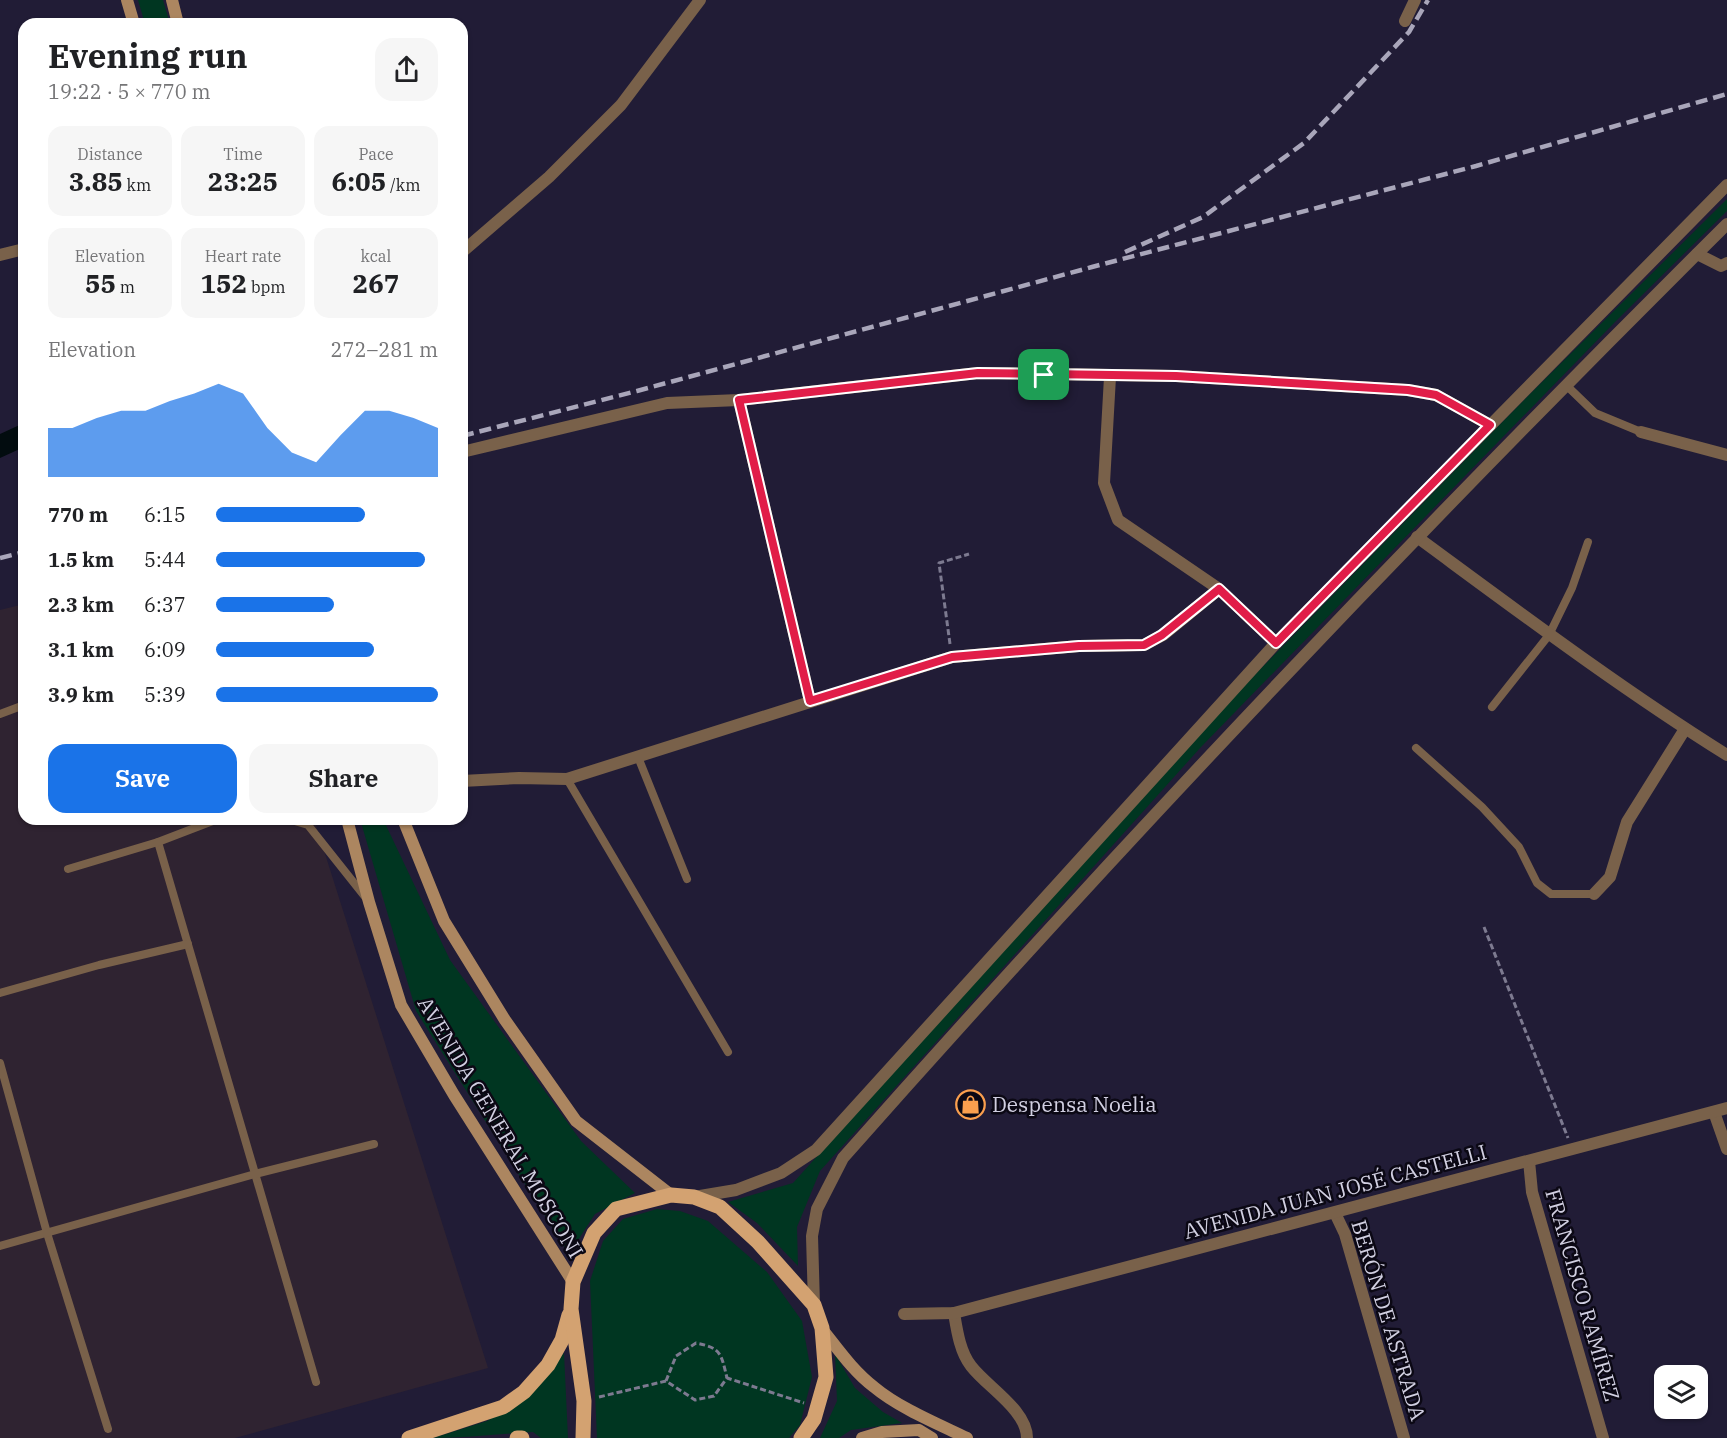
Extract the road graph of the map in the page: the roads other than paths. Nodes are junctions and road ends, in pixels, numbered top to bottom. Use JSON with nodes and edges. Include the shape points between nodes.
{"nodes":[{"id":1,"x":127,"y":0,"type":"edge"},
{"id":2,"x":172,"y":0,"type":"edge"},
{"id":3,"x":700,"y":0,"type":"edge"},
{"id":4,"x":1415,"y":0,"type":"edge"},
{"id":5,"x":132,"y":18,"type":"edge"},
{"id":6,"x":176,"y":18,"type":"edge"},
{"id":7,"x":1405,"y":21,"type":"dead end"},
{"id":8,"x":1727,"y":185,"type":"edge"},
{"id":9,"x":1727,"y":224,"type":"edge"},
{"id":10,"x":468,"y":247,"type":"edge"},
{"id":11,"x":18,"y":250,"type":"edge"},
{"id":12,"x":1697,"y":254,"type":"junction"},
{"id":13,"x":0,"y":255,"type":"edge"},
{"id":14,"x":1725,"y":266,"type":"edge"},
{"id":15,"x":1110,"y":377,"type":"junction"},
{"id":16,"x":1567,"y":386,"type":"junction"},
{"id":17,"x":739,"y":400,"type":"junction"},
{"id":18,"x":1490,"y":425,"type":"junction"},
{"id":19,"x":1641,"y":432,"type":"joint"},
{"id":20,"x":468,"y":452,"type":"edge"},
{"id":21,"x":1727,"y":455,"type":"edge"},
{"id":22,"x":1417,"y":537,"type":"junction"},
{"id":23,"x":1588,"y":542,"type":"dead end"},
{"id":24,"x":1219,"y":589,"type":"junction"},
{"id":25,"x":1549,"y":635,"type":"junction"},
{"id":26,"x":1276,"y":643,"type":"junction"},
{"id":27,"x":810,"y":701,"type":"junction"},
{"id":28,"x":18,"y":707,"type":"edge"},
{"id":29,"x":1492,"y":707,"type":"dead end"},
{"id":30,"x":0,"y":714,"type":"edge"},
{"id":31,"x":1685,"y":729,"type":"junction"},
{"id":32,"x":1416,"y":748,"type":"dead end"},
{"id":33,"x":1727,"y":755,"type":"edge"},
{"id":34,"x":638,"y":757,"type":"junction"},
{"id":35,"x":567,"y":779,"type":"junction"},
{"id":36,"x":468,"y":781,"type":"edge"},
{"id":37,"x":202,"y":825,"type":"edge"},
{"id":38,"x":308,"y":825,"type":"edge"},
{"id":39,"x":349,"y":825,"type":"edge"},
{"id":40,"x":405,"y":825,"type":"edge"},
{"id":41,"x":158,"y":842,"type":"junction"},
{"id":42,"x":68,"y":869,"type":"dead end"},
{"id":43,"x":687,"y":879,"type":"dead end"},
{"id":44,"x":1594,"y":894,"type":"joint"},
{"id":45,"x":369,"y":902,"type":"junction"},
{"id":46,"x":188,"y":944,"type":"junction"},
{"id":47,"x":0,"y":993,"type":"edge"},
{"id":48,"x":728,"y":1052,"type":"dead end"},
{"id":49,"x":0,"y":1063,"type":"edge"},
{"id":50,"x":1727,"y":1108,"type":"edge"},
{"id":51,"x":1714,"y":1112,"type":"junction"},
{"id":52,"x":374,"y":1144,"type":"dead end"},
{"id":53,"x":1727,"y":1149,"type":"edge"},
{"id":54,"x":1529,"y":1161,"type":"junction"},
{"id":55,"x":255,"y":1174,"type":"junction"},
{"id":56,"x":671,"y":1195,"type":"junction"},
{"id":57,"x":694,"y":1197,"type":"junction"},
{"id":58,"x":1335,"y":1213,"type":"junction"},
{"id":59,"x":47,"y":1233,"type":"junction"},
{"id":60,"x":0,"y":1246,"type":"edge"},
{"id":61,"x":573,"y":1282,"type":"junction"},
{"id":62,"x":814,"y":1305,"type":"junction"},
{"id":63,"x":571,"y":1309,"type":"junction"},
{"id":64,"x":954,"y":1313,"type":"junction"},
{"id":65,"x":904,"y":1314,"type":"dead end"},
{"id":66,"x":822,"y":1328,"type":"junction"},
{"id":67,"x":316,"y":1382,"type":"dead end"},
{"id":68,"x":108,"y":1429,"type":"dead end"},
{"id":69,"x":409,"y":1438,"type":"edge"},
{"id":70,"x":517,"y":1438,"type":"edge"},
{"id":71,"x":522,"y":1438,"type":"edge"},
{"id":72,"x":583,"y":1438,"type":"edge"},
{"id":73,"x":801,"y":1438,"type":"edge"},
{"id":74,"x":862,"y":1438,"type":"edge"},
{"id":75,"x":932,"y":1438,"type":"edge"},
{"id":76,"x":967,"y":1438,"type":"edge"},
{"id":77,"x":1027,"y":1438,"type":"edge"},
{"id":78,"x":1404,"y":1438,"type":"edge"},
{"id":79,"x":1603,"y":1438,"type":"edge"}],
"edges":[{"from":1,"to":5,"type":"main road"},
{"from":2,"to":6,"type":"main road"},
{"from":3,"to":10,"type":"street","via":[[621,105],[549,177]]},
{"from":4,"to":7,"type":"street"},
{"from":8,"to":18,"type":"street"},
{"from":9,"to":12,"type":"street"},
{"from":11,"to":13,"type":"street"},
{"from":12,"to":14,"type":"street"},
{"from":12,"to":16,"type":"street"},
{"from":15,"to":17,"type":"street","via":[[978,373]]},
{"from":15,"to":18,"type":"street","via":[[1176,376],[1408,390],[1436,395]]},
{"from":15,"to":24,"type":"street","via":[[1104,483],[1118,520]]},
{"from":16,"to":19,"type":"lane","via":[[1595,413]]},
{"from":16,"to":22,"type":"street"},
{"from":17,"to":20,"type":"street","via":[[667,403]]},
{"from":17,"to":27,"type":"street"},
{"from":18,"to":26,"type":"street"},
{"from":19,"to":21,"type":"street"},
{"from":22,"to":25,"type":"street"},
{"from":22,"to":62,"type":"street","via":[[1170,798],[843,1158],[817,1209],[812,1236]]},
{"from":23,"to":25,"type":"lane","via":[[1572,588]]},
{"from":24,"to":26,"type":"street"},
{"from":24,"to":27,"type":"street","via":[[1144,645],[1079,646],[952,657]]},
{"from":25,"to":29,"type":"lane"},
{"from":25,"to":31,"type":"street"},
{"from":26,"to":57,"type":"street","via":[[816,1150],[781,1173],[736,1190]]},
{"from":27,"to":34,"type":"street"},
{"from":28,"to":30,"type":"lane"},
{"from":31,"to":33,"type":"street"},
{"from":31,"to":44,"type":"street","via":[[1627,822],[1610,877]]},
{"from":32,"to":44,"type":"lane","via":[[1520,847],[1544,889],[1551,894]]},
{"from":34,"to":35,"type":"street"},
{"from":34,"to":43,"type":"lane"},
{"from":35,"to":36,"type":"street"},
{"from":35,"to":48,"type":"lane"},
{"from":37,"to":41,"type":"lane"},
{"from":38,"to":45,"type":"lane"},
{"from":39,"to":45,"type":"main road","name":"AVENIDA GENERAL MOSCONI"},
{"from":40,"to":56,"type":"main road","via":[[444,921],[576,1121]]},
{"from":41,"to":42,"type":"lane"},
{"from":41,"to":46,"type":"lane"},
{"from":45,"to":61,"type":"main road","name":"AVENIDA GENERAL MOSCONI","via":[[401,1005]]},
{"from":46,"to":47,"type":"lane","via":[[99,964]]},
{"from":46,"to":55,"type":"lane"},
{"from":49,"to":59,"type":"lane"},
{"from":50,"to":51,"type":"street","name":"AVENIDA JUAN JOSÉ CASTELLI"},
{"from":51,"to":53,"type":"street"},
{"from":51,"to":54,"type":"street","name":"AVENIDA JUAN JOSÉ CASTELLI"},
{"from":52,"to":55,"type":"lane"},
{"from":54,"to":58,"type":"street","name":"AVENIDA JUAN JOSÉ CASTELLI"},
{"from":54,"to":79,"type":"street","name":"FRANCISCO RAMÍREZ","via":[[1532,1192]]},
{"from":55,"to":59,"type":"lane"},
{"from":55,"to":67,"type":"lane"},
{"from":56,"to":57,"type":"main road"},
{"from":56,"to":61,"type":"main road","via":[[616,1209],[594,1233]]},
{"from":57,"to":62,"type":"main road","via":[[720,1207],[758,1242]]},
{"from":58,"to":64,"type":"street","name":"AVENIDA JUAN JOSÉ CASTELLI"},
{"from":58,"to":78,"type":"street","name":"BERÓN DE ASTRADA","via":[[1345,1234]]},
{"from":59,"to":60,"type":"lane"},
{"from":59,"to":68,"type":"lane"},
{"from":61,"to":63,"type":"main road"},
{"from":62,"to":66,"type":"main road"},
{"from":63,"to":69,"type":"main road","via":[[562,1340],[548,1365],[524,1392],[503,1407]]},
{"from":63,"to":72,"type":"main road","via":[[584,1401]]},
{"from":64,"to":65,"type":"street","name":"AVENIDA JUAN JOSÉ CASTELLI"},
{"from":64,"to":77,"type":"street","via":[[970,1365],[1018,1413]]},
{"from":66,"to":73,"type":"main road","via":[[826,1377],[814,1419]]},
{"from":66,"to":76,"type":"main road","via":[[856,1372],[875,1389]]},
{"from":70,"to":71,"type":"main road"},
{"from":74,"to":75,"type":"main road","via":[[882,1432],[918,1430]]}]}
